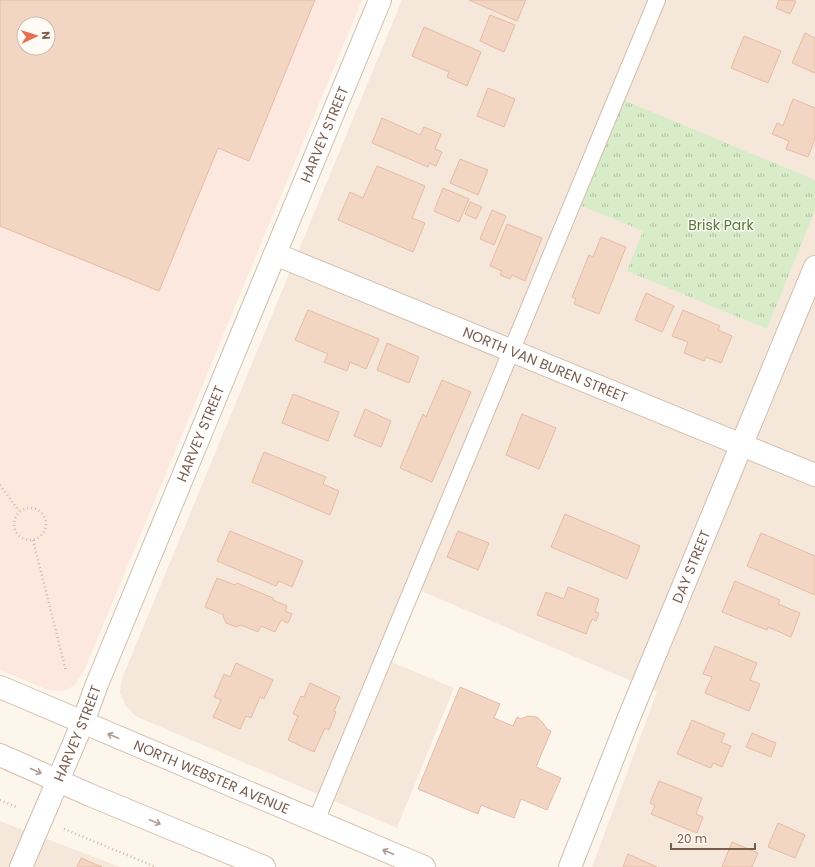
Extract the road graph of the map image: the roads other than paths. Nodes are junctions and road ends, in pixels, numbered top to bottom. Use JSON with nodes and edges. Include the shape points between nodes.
{"nodes":[{"id":1,"x":380,"y":0,"type":"edge"},
{"id":2,"x":657,"y":0,"type":"edge"},
{"id":3,"x":275,"y":254,"type":"junction"},
{"id":4,"x":815,"y":267,"type":"edge"},
{"id":5,"x":511,"y":350,"type":"junction"},
{"id":6,"x":742,"y":445,"type":"junction"},
{"id":7,"x":815,"y":475,"type":"edge"},
{"id":8,"x":0,"y":687,"type":"edge"},
{"id":9,"x":83,"y":722,"type":"junction"},
{"id":10,"x":0,"y":755,"type":"edge"},
{"id":11,"x":57,"y":781,"type":"junction"},
{"id":12,"x":316,"y":821,"type":"junction"},
{"id":13,"x":21,"y":867,"type":"edge"},
{"id":14,"x":264,"y":867,"type":"edge"},
{"id":15,"x":424,"y":867,"type":"edge"},
{"id":16,"x":570,"y":867,"type":"edge"}],
"edges":[{"from":1,"to":3,"type":"street","name":"HARVEY STREET"},
{"from":2,"to":5,"type":"lane"},
{"from":3,"to":5,"type":"street","name":"NORTH VAN BUREN STREET"},
{"from":3,"to":9,"type":"street","name":"HARVEY STREET"},
{"from":4,"to":6,"type":"street","name":"DAY STREET"},
{"from":5,"to":6,"type":"street","name":"NORTH VAN BUREN STREET"},
{"from":5,"to":12,"type":"lane"},
{"from":6,"to":7,"type":"street","name":"NORTH VAN BUREN STREET"},
{"from":6,"to":16,"type":"street","name":"DAY STREET"},
{"from":8,"to":9,"type":"street","name":"NORTH WEBSTER AVENUE"},
{"from":9,"to":11,"type":"street","name":"HARVEY STREET"},
{"from":12,"to":9,"type":"street","name":"NORTH WEBSTER AVENUE","one_way":true},
{"from":10,"to":11,"type":"street","one_way":true},
{"from":11,"to":13,"type":"street","name":"HARVEY STREET"},
{"from":11,"to":14,"type":"street","one_way":true},
{"from":15,"to":12,"type":"street","name":"NORTH WEBSTER AVENUE","one_way":true}]}
